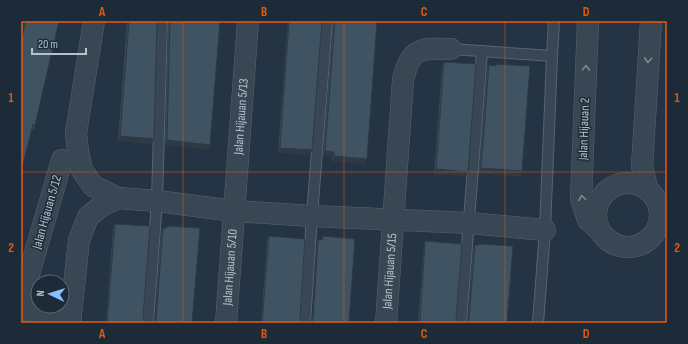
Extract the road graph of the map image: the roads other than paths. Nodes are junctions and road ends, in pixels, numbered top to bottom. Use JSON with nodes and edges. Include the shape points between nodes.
{"nodes":[{"id":1,"x":94,"y":21,"type":"edge"},
{"id":2,"x":162,"y":21,"type":"edge"},
{"id":3,"x":248,"y":21,"type":"edge"},
{"id":4,"x":328,"y":21,"type":"edge"},
{"id":5,"x":554,"y":21,"type":"edge"},
{"id":6,"x":588,"y":21,"type":"edge"},
{"id":7,"x":651,"y":21,"type":"edge"},
{"id":8,"x":451,"y":49,"type":"joint"},
{"id":9,"x":482,"y":52,"type":"junction"},
{"id":10,"x":552,"y":56,"type":"junction"},
{"id":11,"x":62,"y":160,"type":"dead end"},
{"id":12,"x":647,"y":188,"type":"junction"},
{"id":13,"x":118,"y":198,"type":"junction"},
{"id":14,"x":157,"y":201,"type":"junction"},
{"id":15,"x":234,"y":211,"type":"junction"},
{"id":16,"x":312,"y":216,"type":"junction"},
{"id":17,"x":394,"y":220,"type":"junction"},
{"id":18,"x":469,"y":223,"type":"junction"},
{"id":19,"x":545,"y":230,"type":"junction"},
{"id":20,"x":600,"y":231,"type":"junction"},
{"id":21,"x":660,"y":238,"type":"edge"},
{"id":22,"x":21,"y":309,"type":"edge"},
{"id":23,"x":71,"y":321,"type":"edge"},
{"id":24,"x":148,"y":323,"type":"edge"},
{"id":25,"x":226,"y":323,"type":"edge"},
{"id":26,"x":305,"y":323,"type":"edge"},
{"id":27,"x":386,"y":323,"type":"edge"},
{"id":28,"x":462,"y":323,"type":"edge"},
{"id":29,"x":538,"y":323,"type":"edge"}],
"edges":[{"from":1,"to":13,"type":"street","name":"Jalan Hijauan 5/12","via":[[76,132],[78,152],[82,170],[93,186]]},
{"from":2,"to":14,"type":"lane"},
{"from":3,"to":15,"type":"street","name":"Jalan Hijauan 5/13"},
{"from":4,"to":16,"type":"lane"},
{"from":5,"to":10,"type":"lane"},
{"from":20,"to":6,"type":"street","name":"Jalan Hijauan 2","one_way":true,"via":[[588,220],[581,199]]},
{"from":7,"to":12,"type":"street","one_way":true,"via":[[642,166]]},
{"from":8,"to":9,"type":"lane"},
{"from":8,"to":17,"type":"street","name":"Jalan Hijauan 5/15","via":[[427,48],[416,52],[407,65],[403,80]]},
{"from":9,"to":10,"type":"lane"},
{"from":9,"to":18,"type":"lane"},
{"from":10,"to":19,"type":"lane"},
{"from":11,"to":22,"type":"street","name":"Jalan Hijauan 5/12"},
{"from":12,"to":20,"type":"street","via":[[637,183],[626,182],[606,191],[596,210],[596,221]]},
{"from":12,"to":21,"type":"street","via":[[659,205]]},
{"from":13,"to":14,"type":"street"},
{"from":13,"to":23,"type":"street","via":[[100,207],[88,217],[79,240]]},
{"from":14,"to":15,"type":"street"},
{"from":14,"to":24,"type":"lane"},
{"from":15,"to":16,"type":"street"},
{"from":15,"to":25,"type":"street","name":"Jalan Hijauan 5/10"},
{"from":16,"to":17,"type":"street"},
{"from":16,"to":26,"type":"lane"},
{"from":17,"to":18,"type":"street"},
{"from":17,"to":27,"type":"street","name":"Jalan Hijauan 5/15"},
{"from":18,"to":19,"type":"street"},
{"from":18,"to":28,"type":"lane"},
{"from":19,"to":29,"type":"lane"},
{"from":20,"to":21,"type":"street","via":[[616,245],[626,247]]},
{"from":22,"to":23,"type":"street","name":"Jalan Hijauan 5/12"}]}
